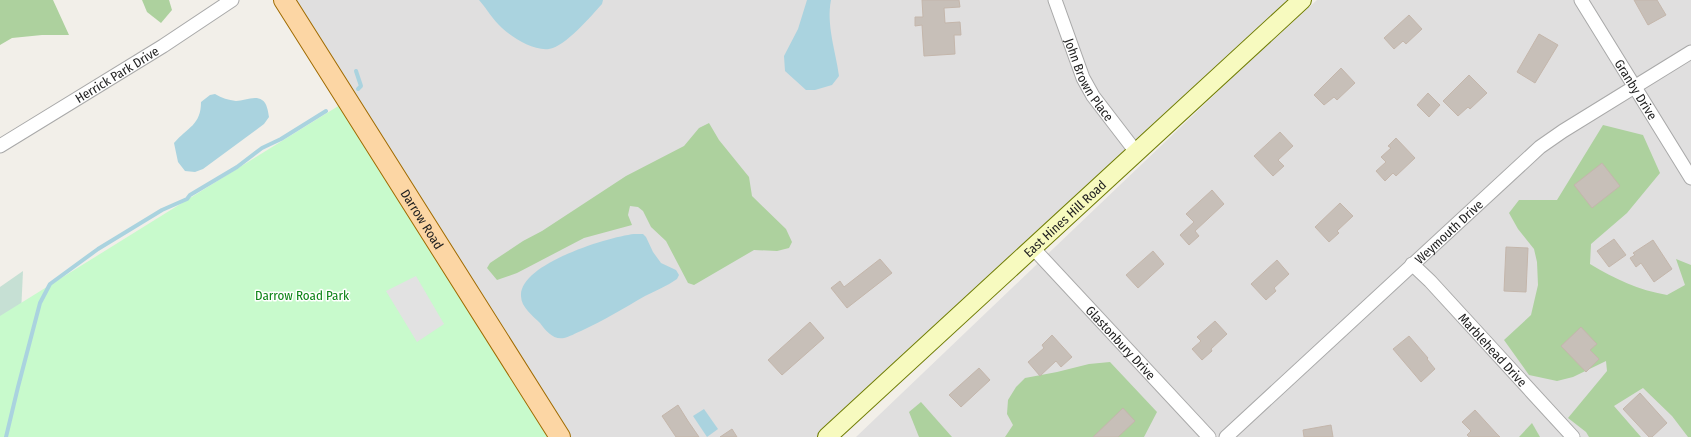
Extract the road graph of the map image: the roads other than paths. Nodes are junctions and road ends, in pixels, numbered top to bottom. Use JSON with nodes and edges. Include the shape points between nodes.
{"nodes":[{"id":1,"x":232,"y":0,"type":"edge"},
{"id":2,"x":284,"y":0,"type":"edge"},
{"id":3,"x":1055,"y":0,"type":"edge"},
{"id":4,"x":1302,"y":0,"type":"edge"},
{"id":5,"x":1581,"y":0,"type":"edge"},
{"id":6,"x":1691,"y":52,"type":"edge"},
{"id":7,"x":1634,"y":86,"type":"junction"},
{"id":8,"x":0,"y":146,"type":"edge"},
{"id":9,"x":1136,"y":152,"type":"junction"},
{"id":10,"x":1691,"y":178,"type":"edge"},
{"id":11,"x":1033,"y":248,"type":"junction"},
{"id":12,"x":1412,"y":264,"type":"junction"},
{"id":13,"x":560,"y":437,"type":"edge"},
{"id":14,"x":827,"y":437,"type":"edge"},
{"id":15,"x":1209,"y":437,"type":"edge"},
{"id":16,"x":1226,"y":437,"type":"edge"},
{"id":17,"x":1573,"y":437,"type":"edge"}],
"edges":[{"from":1,"to":8,"type":"street","name":"Herrick Park Drive","via":[[163,46]]},
{"from":2,"to":13,"type":"main road","name":"Darrow Road"},
{"from":3,"to":9,"type":"street","name":"John Brown Place","via":[[1092,96]]},
{"from":4,"to":9,"type":"street","name":"East Hines Hill Road"},
{"from":5,"to":7,"type":"street","name":"Granby Drive"},
{"from":6,"to":7,"type":"street","name":"Weymouth Drive"},
{"from":7,"to":10,"type":"street","name":"Granby Drive"},
{"from":7,"to":12,"type":"street","name":"Weymouth Drive","via":[[1540,147]]},
{"from":9,"to":11,"type":"street","name":"East Hines Hill Road"},
{"from":11,"to":14,"type":"street","name":"East Hines Hill Road"},
{"from":11,"to":15,"type":"street","name":"Glastonbury Drive"},
{"from":12,"to":16,"type":"street","name":"Weymouth Drive"},
{"from":12,"to":17,"type":"street","name":"Marblehead Drive"}]}
